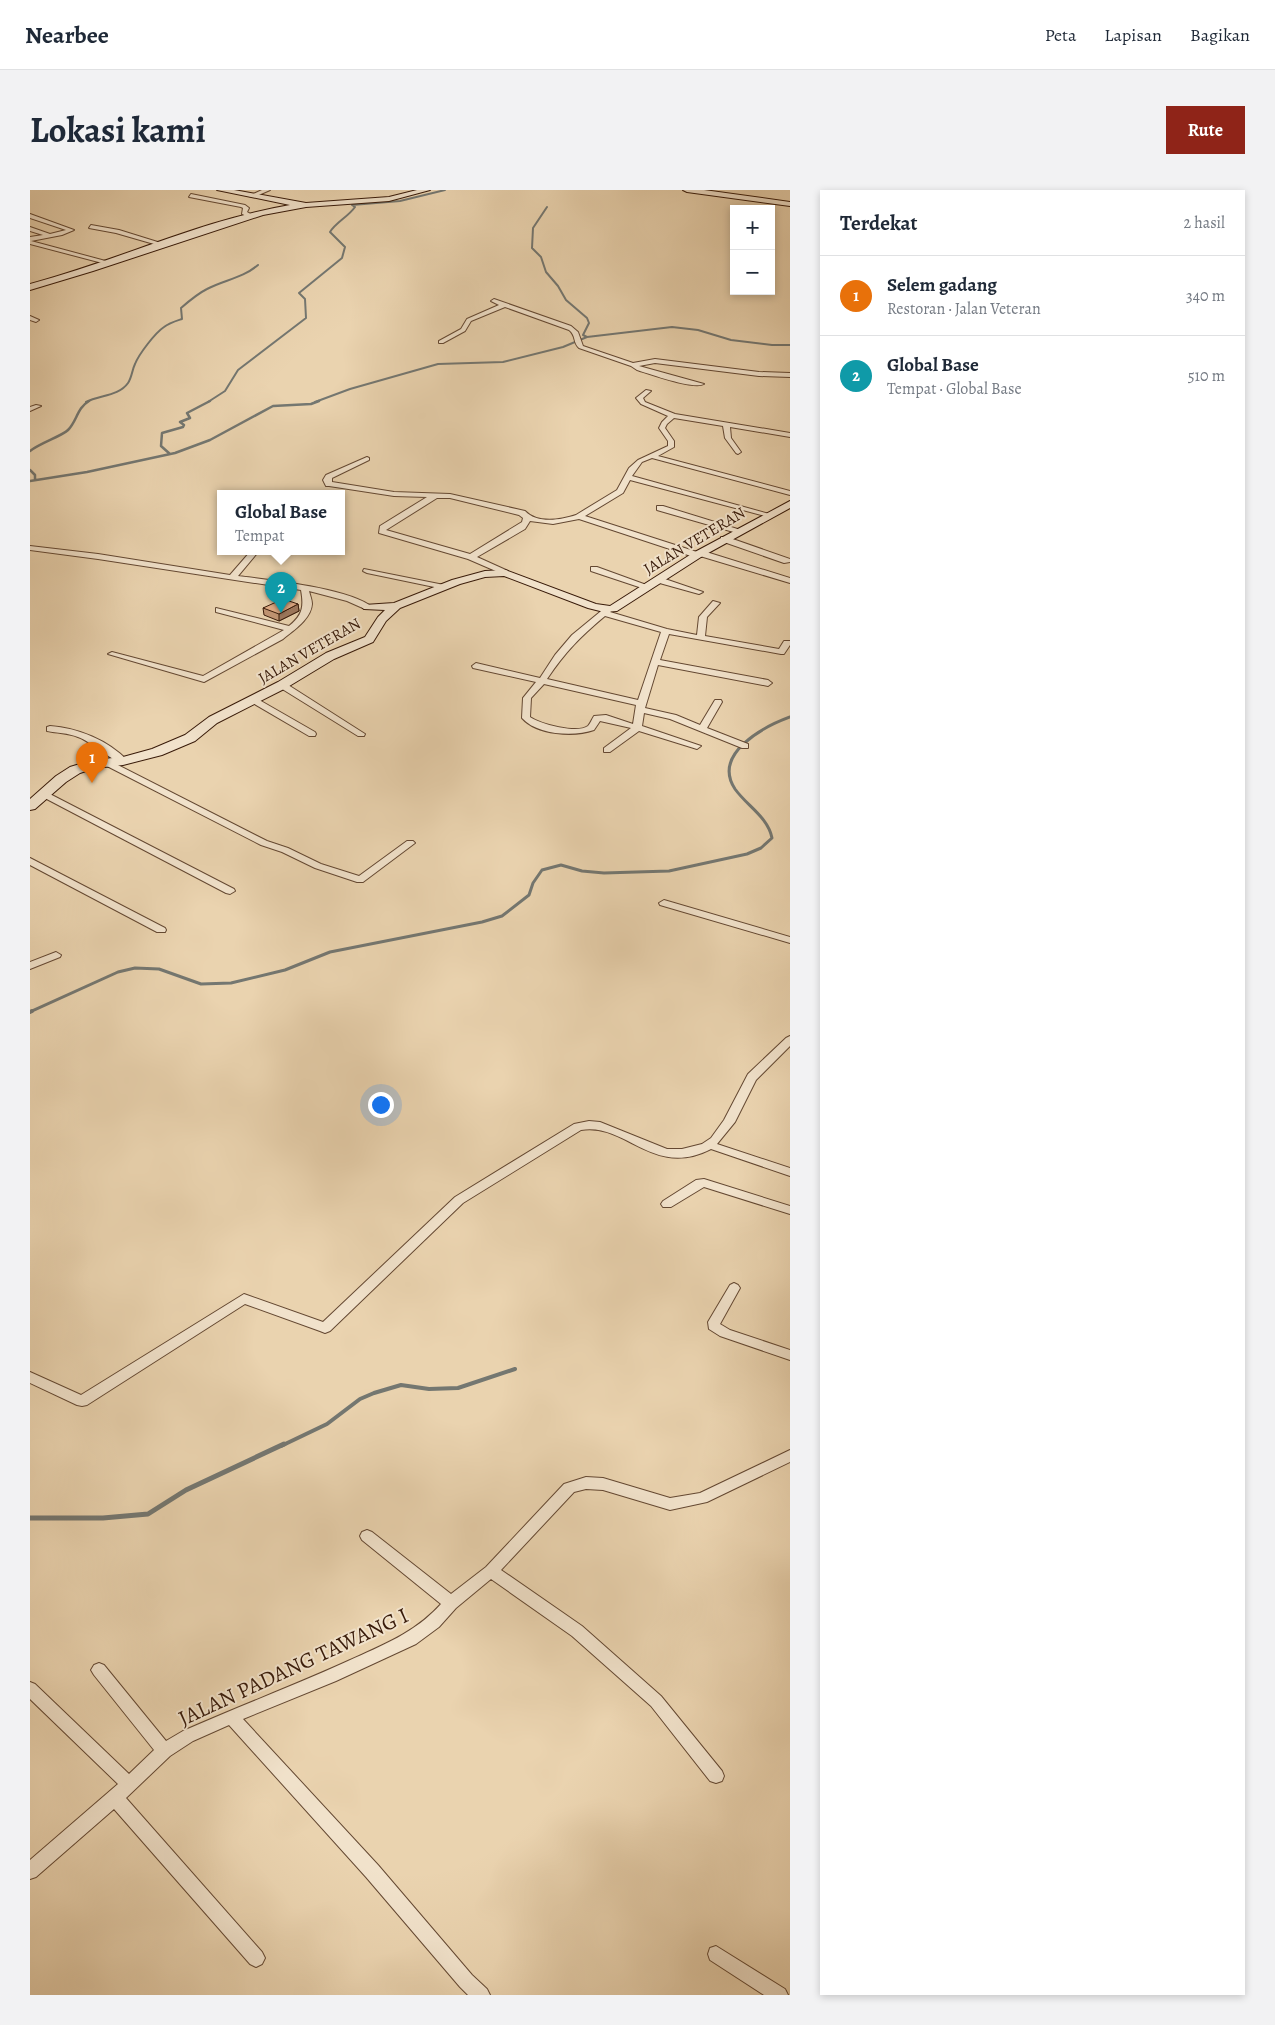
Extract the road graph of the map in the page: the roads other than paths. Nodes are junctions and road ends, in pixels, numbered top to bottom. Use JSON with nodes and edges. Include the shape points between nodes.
{"nodes":[{"id":1,"x":226,"y":190,"type":"edge"},
{"id":2,"x":267,"y":190,"type":"edge"},
{"id":3,"x":426,"y":190,"type":"edge"},
{"id":4,"x":687,"y":190,"type":"edge"},
{"id":5,"x":191,"y":196,"type":"dead end"},
{"id":6,"x":252,"y":196,"type":"junction"},
{"id":7,"x":790,"y":204,"type":"edge"},
{"id":8,"x":288,"y":205,"type":"junction"},
{"id":9,"x":30,"y":216,"type":"edge"},
{"id":10,"x":251,"y":216,"type":"junction"},
{"id":11,"x":91,"y":227,"type":"dead end"},
{"id":12,"x":30,"y":229,"type":"edge"},
{"id":13,"x":50,"y":236,"type":"junction"},
{"id":14,"x":30,"y":238,"type":"edge"},
{"id":15,"x":30,"y":242,"type":"edge"},
{"id":16,"x":161,"y":244,"type":"junction"},
{"id":17,"x":110,"y":263,"type":"junction"},
{"id":18,"x":30,"y":287,"type":"edge"},
{"id":19,"x":494,"y":301,"type":"dead end"},
{"id":20,"x":506,"y":304,"type":"junction"},
{"id":21,"x":441,"y":342,"type":"dead end"},
{"id":22,"x":634,"y":365,"type":"junction"},
{"id":23,"x":790,"y":375,"type":"edge"},
{"id":24,"x":702,"y":384,"type":"dead end"},
{"id":25,"x":648,"y":390,"type":"dead end"},
{"id":26,"x":38,"y":406,"type":"dead end"},
{"id":27,"x":30,"y":409,"type":"edge"},
{"id":28,"x":673,"y":416,"type":"junction"},
{"id":29,"x":726,"y":424,"type":"junction"},
{"id":30,"x":790,"y":435,"type":"edge"},
{"id":31,"x":738,"y":452,"type":"dead end"},
{"id":32,"x":651,"y":456,"type":"junction"},
{"id":33,"x":366,"y":459,"type":"dead end"},
{"id":34,"x":628,"y":477,"type":"junction"},
{"id":35,"x":790,"y":493,"type":"edge"},
{"id":36,"x":436,"y":495,"type":"junction"},
{"id":37,"x":790,"y":504,"type":"edge"},
{"id":38,"x":660,"y":508,"type":"dead end"},
{"id":39,"x":769,"y":515,"type":"junction"},
{"id":40,"x":579,"y":517,"type":"junction"},
{"id":41,"x":527,"y":518,"type":"junction"},
{"id":42,"x":740,"y":531,"type":"junction"},
{"id":43,"x":724,"y":539,"type":"junction"},
{"id":44,"x":30,"y":548,"type":"edge"},
{"id":45,"x":701,"y":554,"type":"junction"},
{"id":46,"x":251,"y":555,"type":"edge"},
{"id":47,"x":471,"y":556,"type":"junction"},
{"id":48,"x":787,"y":561,"type":"dead end"},
{"id":49,"x":594,"y":568,"type":"dead end"},
{"id":50,"x":366,"y":570,"type":"dead end"},
{"id":51,"x":505,"y":573,"type":"junction"},
{"id":52,"x":232,"y":578,"type":"junction"},
{"id":53,"x":659,"y":580,"type":"junction"},
{"id":54,"x":790,"y":581,"type":"edge"},
{"id":55,"x":444,"y":587,"type":"junction"},
{"id":56,"x":648,"y":587,"type":"junction"},
{"id":57,"x":305,"y":589,"type":"junction"},
{"id":58,"x":699,"y":592,"type":"dead end"},
{"id":59,"x":716,"y":603,"type":"dead end"},
{"id":60,"x":396,"y":606,"type":"junction"},
{"id":61,"x":368,"y":607,"type":"junction"},
{"id":62,"x":219,"y":610,"type":"dead end"},
{"id":63,"x":607,"y":611,"type":"junction"},
{"id":64,"x":382,"y":619,"type":"junction"},
{"id":65,"x":291,"y":629,"type":"junction"},
{"id":66,"x":666,"y":631,"type":"junction"},
{"id":67,"x":700,"y":638,"type":"junction"},
{"id":68,"x":787,"y":643,"type":"dead end"},
{"id":69,"x":786,"y":653,"type":"edge"},
{"id":70,"x":112,"y":654,"type":"dead end"},
{"id":71,"x":655,"y":662,"type":"junction"},
{"id":72,"x":476,"y":666,"type":"dead end"},
{"id":73,"x":542,"y":681,"type":"junction"},
{"id":74,"x":768,"y":683,"type":"dead end"},
{"id":75,"x":282,"y":685,"type":"junction"},
{"id":76,"x":254,"y":700,"type":"junction"},
{"id":77,"x":718,"y":702,"type":"dead end"},
{"id":78,"x":641,"y":707,"type":"junction"},
{"id":79,"x":636,"y":728,"type":"junction"},
{"id":80,"x":50,"y":729,"type":"dead end"},
{"id":81,"x":702,"y":729,"type":"junction"},
{"id":82,"x":312,"y":734,"type":"dead end"},
{"id":83,"x":362,"y":734,"type":"dead end"},
{"id":84,"x":698,"y":746,"type":"dead end"},
{"id":85,"x":745,"y":746,"type":"dead end"},
{"id":86,"x":607,"y":750,"type":"dead end"},
{"id":87,"x":123,"y":761,"type":"junction"},
{"id":88,"x":108,"y":763,"type":"junction"},
{"id":89,"x":35,"y":799,"type":"edge"},
{"id":90,"x":410,"y":843,"type":"dead end"},
{"id":91,"x":30,"y":861,"type":"edge"},
{"id":92,"x":230,"y":891,"type":"dead end"},
{"id":93,"x":664,"y":903,"type":"dead end"},
{"id":94,"x":161,"y":930,"type":"dead end"},
{"id":95,"x":790,"y":940,"type":"edge"},
{"id":96,"x":56,"y":955,"type":"dead end"},
{"id":97,"x":30,"y":966,"type":"edge"},
{"id":98,"x":790,"y":1040,"type":"edge"},
{"id":99,"x":716,"y":1148,"type":"dead end"},
{"id":100,"x":790,"y":1172,"type":"edge"},
{"id":101,"x":667,"y":1204,"type":"dead end"},
{"id":102,"x":790,"y":1210,"type":"edge"},
{"id":103,"x":734,"y":1288,"type":"dead end"},
{"id":104,"x":790,"y":1355,"type":"edge"},
{"id":105,"x":30,"y":1377,"type":"edge"},
{"id":106,"x":790,"y":1456,"type":"edge"},
{"id":107,"x":367,"y":1536,"type":"dead end"},
{"id":108,"x":491,"y":1571,"type":"junction"},
{"id":109,"x":451,"y":1603,"type":"junction"},
{"id":110,"x":99,"y":1670,"type":"dead end"},
{"id":111,"x":30,"y":1689,"type":"edge"},
{"id":112,"x":231,"y":1717,"type":"junction"},
{"id":113,"x":164,"y":1751,"type":"junction"},
{"id":114,"x":716,"y":1776,"type":"dead end"},
{"id":115,"x":129,"y":1784,"type":"junction"},
{"id":116,"x":115,"y":1798,"type":"junction"},
{"id":117,"x":30,"y":1870,"type":"edge"},
{"id":118,"x":716,"y":1954,"type":"dead end"},
{"id":119,"x":256,"y":1958,"type":"dead end"},
{"id":120,"x":481,"y":1995,"type":"edge"},
{"id":121,"x":779,"y":1995,"type":"edge"}],
"edges":[{"from":1,"to":6,"type":"street"},
{"from":2,"to":6,"type":"street"},
{"from":3,"to":8,"type":"street","via":[[382,200]]},
{"from":4,"to":7,"type":"street"},
{"from":5,"to":10,"type":"street","via":[[238,204],[246,208],[244,213]]},
{"from":6,"to":8,"type":"street"},
{"from":8,"to":10,"type":"street"},
{"from":9,"to":13,"type":"street","via":[[71,230]]},
{"from":10,"to":16,"type":"street"},
{"from":11,"to":16,"type":"street"},
{"from":12,"to":13,"type":"street"},
{"from":13,"to":14,"type":"street"},
{"from":15,"to":17,"type":"street"},
{"from":16,"to":17,"type":"street"},
{"from":17,"to":18,"type":"street"},
{"from":19,"to":20,"type":"street"},
{"from":20,"to":21,"type":"street","via":[[469,320],[464,330]]},
{"from":20,"to":22,"type":"street","via":[[569,327],[574,330],[581,347]]},
{"from":22,"to":23,"type":"street","via":[[655,361],[773,376]]},
{"from":22,"to":24,"type":"street","via":[[688,384]]},
{"from":25,"to":28,"type":"street","via":[[640,398],[643,403]]},
{"from":26,"to":27,"type":"street"},
{"from":28,"to":29,"type":"street"},
{"from":28,"to":32,"type":"street","via":[[664,422],[662,428],[672,444]]},
{"from":29,"to":30,"type":"street"},
{"from":29,"to":31,"type":"street","via":[[728,438]]},
{"from":32,"to":34,"type":"street","via":[[640,461]]},
{"from":32,"to":35,"type":"street"},
{"from":33,"to":36,"type":"street","via":[[328,477],[329,484],[394,494]]},
{"from":34,"to":39,"type":"street"},
{"from":34,"to":40,"type":"street","via":[[620,491]]},
{"from":36,"to":41,"type":"street","via":[[522,513]]},
{"from":36,"to":47,"type":"street","via":[[382,531]]},
{"from":37,"to":39,"type":"street","name":"JALAN VETERAN"},
{"from":38,"to":42,"type":"street"},
{"from":39,"to":42,"type":"street","name":"JALAN VETERAN"},
{"from":40,"to":41,"type":"street","via":[[555,523]]},
{"from":40,"to":45,"type":"street"},
{"from":41,"to":47,"type":"street","via":[[522,527]]},
{"from":42,"to":43,"type":"street","name":"JALAN VETERAN"},
{"from":43,"to":45,"type":"street","name":"JALAN VETERAN"},
{"from":43,"to":48,"type":"street"},
{"from":44,"to":52,"type":"street","via":[[84,553]]},
{"from":45,"to":53,"type":"street","name":"JALAN VETERAN"},
{"from":45,"to":54,"type":"street"},
{"from":46,"to":52,"type":"street"},
{"from":47,"to":51,"type":"street"},
{"from":49,"to":56,"type":"street"},
{"from":50,"to":55,"type":"street"},
{"from":51,"to":55,"type":"street","name":"JALAN VETERAN","via":[[480,575]]},
{"from":51,"to":63,"type":"street","name":"JALAN VETERAN"},
{"from":52,"to":57,"type":"street"},
{"from":53,"to":56,"type":"street","name":"JALAN VETERAN"},
{"from":53,"to":58,"type":"street"},
{"from":55,"to":60,"type":"street","name":"JALAN VETERAN"},
{"from":56,"to":63,"type":"street","name":"JALAN VETERAN"},
{"from":57,"to":61,"type":"street","via":[[342,596]]},
{"from":57,"to":65,"type":"street","via":[[308,605]]},
{"from":59,"to":67,"type":"street","via":[[703,616]]},
{"from":60,"to":61,"type":"street"},
{"from":60,"to":64,"type":"street","name":"JALAN VETERAN"},
{"from":61,"to":64,"type":"street"},
{"from":62,"to":65,"type":"street"},
{"from":63,"to":66,"type":"street"},
{"from":63,"to":73,"type":"street","via":[[575,637]]},
{"from":64,"to":75,"type":"street","name":"JALAN VETERAN","via":[[368,639],[330,656]]},
{"from":65,"to":70,"type":"street","via":[[204,679]]},
{"from":66,"to":67,"type":"street"},
{"from":66,"to":71,"type":"street"},
{"from":67,"to":69,"type":"street"},
{"from":68,"to":69,"type":"street"},
{"from":71,"to":74,"type":"street"},
{"from":71,"to":78,"type":"street"},
{"from":72,"to":73,"type":"street"},
{"from":73,"to":78,"type":"street"},
{"from":73,"to":79,"type":"street","via":[[527,698],[526,718],[530,723],[578,732],[591,728],[597,718],[606,718]]},
{"from":75,"to":76,"type":"street","name":"JALAN VETERAN"},
{"from":75,"to":83,"type":"street"},
{"from":76,"to":82,"type":"street"},
{"from":76,"to":87,"type":"street","name":"JALAN VETERAN","via":[[214,720],[173,747]]},
{"from":77,"to":81,"type":"street"},
{"from":78,"to":79,"type":"street"},
{"from":78,"to":81,"type":"street"},
{"from":79,"to":84,"type":"street"},
{"from":79,"to":86,"type":"street"},
{"from":80,"to":87,"type":"street","via":[[76,731]]},
{"from":81,"to":85,"type":"street"},
{"from":87,"to":88,"type":"street","name":"JALAN VETERAN"},
{"from":88,"to":89,"type":"street","name":"JALAN VETERAN","via":[[75,770]]},
{"from":88,"to":90,"type":"street","via":[[264,843],[357,882]]},
{"from":89,"to":92,"type":"street"},
{"from":91,"to":94,"type":"street"},
{"from":93,"to":95,"type":"street"},
{"from":96,"to":97,"type":"street"},
{"from":98,"to":105,"type":"street","via":[[752,1078],[722,1134],[707,1148],[696,1152],[666,1152],[646,1147],[598,1125],[578,1127],[459,1200],[325,1328],[244,1299],[82,1401]]},
{"from":99,"to":100,"type":"street"},
{"from":101,"to":102,"type":"street","via":[[704,1183]]},
{"from":103,"to":104,"type":"street","via":[[714,1322],[716,1329]]},
{"from":106,"to":108,"type":"street","name":"JALAN PADANG TAWANG I","via":[[702,1498],[670,1504],[603,1484],[586,1483],[569,1488]]},
{"from":107,"to":109,"type":"street"},
{"from":108,"to":109,"type":"street","name":"JALAN PADANG TAWANG I"},
{"from":108,"to":114,"type":"street","via":[[577,1631],[656,1701]]},
{"from":109,"to":112,"type":"street","name":"JALAN PADANG TAWANG I","via":[[434,1622],[411,1639]]},
{"from":110,"to":113,"type":"street"},
{"from":111,"to":115,"type":"street"},
{"from":112,"to":113,"type":"street","name":"JALAN PADANG TAWANG I","via":[[188,1736]]},
{"from":112,"to":120,"type":"street"},
{"from":113,"to":115,"type":"street","name":"JALAN PADANG TAWANG I"},
{"from":115,"to":116,"type":"street","name":"JALAN PADANG TAWANG I"},
{"from":116,"to":117,"type":"street","name":"JALAN PADANG TAWANG I"},
{"from":116,"to":119,"type":"street"},
{"from":118,"to":121,"type":"street"}]}
